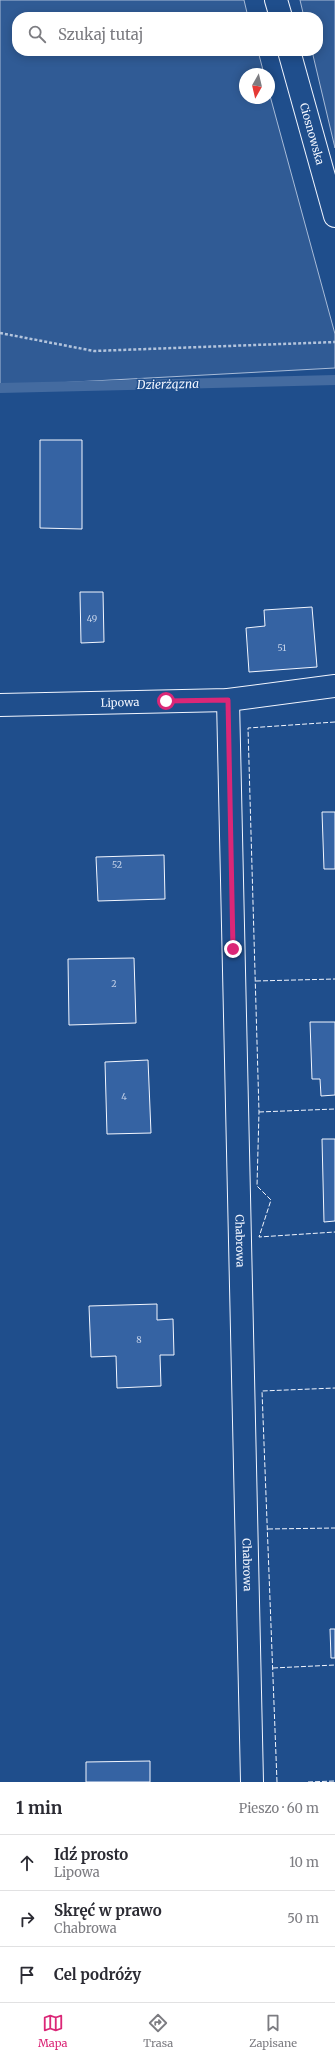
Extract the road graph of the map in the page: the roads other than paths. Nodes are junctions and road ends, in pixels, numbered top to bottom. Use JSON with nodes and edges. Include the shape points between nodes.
{"nodes":[{"id":1,"x":276,"y":0,"type":"edge"},
{"id":2,"x":280,"y":12,"type":"edge"},
{"id":3,"x":290,"y":56,"type":"edge"},
{"id":4,"x":335,"y":216,"type":"edge"},
{"id":5,"x":335,"y":686,"type":"edge"},
{"id":6,"x":228,"y":700,"type":"junction"},
{"id":7,"x":0,"y":705,"type":"edge"},
{"id":8,"x":252,"y":1782,"type":"edge"}],
"edges":[{"from":1,"to":2,"type":"street"},
{"from":3,"to":4,"type":"street","name":"Ciosnowska"},
{"from":5,"to":6,"type":"street","name":"Lipowa"},
{"from":6,"to":7,"type":"street","name":"Lipowa"},
{"from":6,"to":8,"type":"street","name":"Chabrowa"}]}
